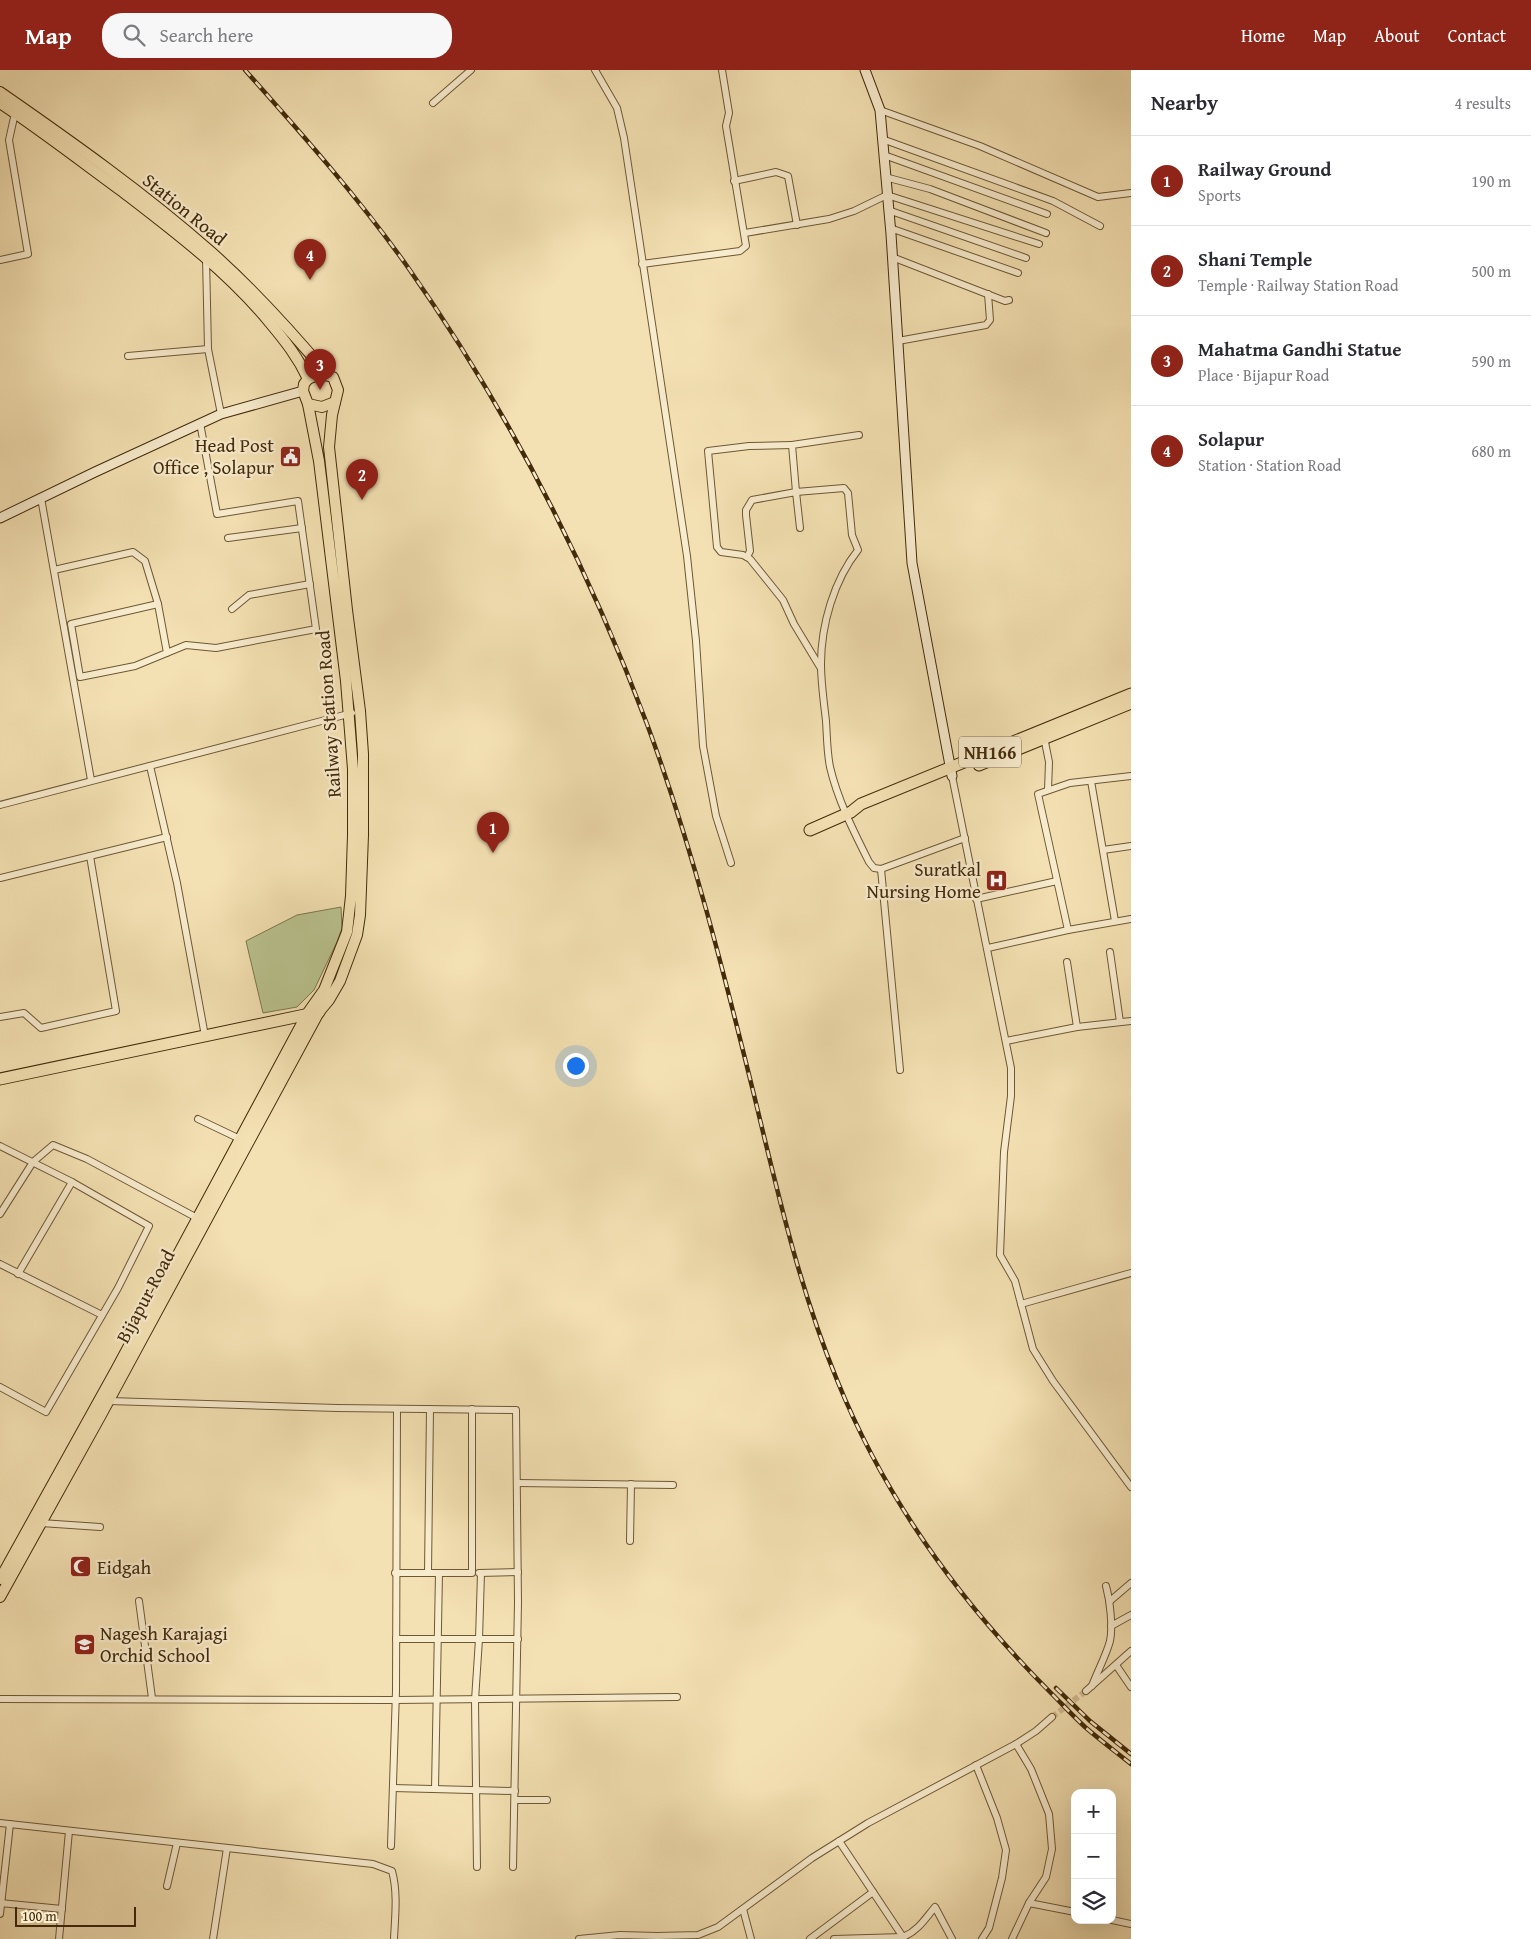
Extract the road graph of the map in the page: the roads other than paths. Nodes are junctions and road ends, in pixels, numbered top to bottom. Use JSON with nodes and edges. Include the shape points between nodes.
{"nodes":[{"id":1,"x":471,"y":70,"type":"edge"},
{"id":2,"x":595,"y":70,"type":"edge"},
{"id":3,"x":722,"y":70,"type":"edge"},
{"id":4,"x":865,"y":70,"type":"edge"},
{"id":5,"x":0,"y":92,"type":"edge"},
{"id":6,"x":0,"y":102,"type":"edge"},
{"id":7,"x":433,"y":103,"type":"dead end"},
{"id":8,"x":880,"y":110,"type":"junction"},
{"id":9,"x":15,"y":113,"type":"junction"},
{"id":10,"x":882,"y":138,"type":"junction"},
{"id":11,"x":884,"y":155,"type":"junction"},
{"id":12,"x":886,"y":177,"type":"junction"},
{"id":13,"x":734,"y":181,"type":"junction"},
{"id":14,"x":1131,"y":193,"type":"edge"},
{"id":15,"x":887,"y":195,"type":"junction"},
{"id":16,"x":888,"y":210,"type":"junction"},
{"id":17,"x":1046,"y":214,"type":"dead end"},
{"id":18,"x":797,"y":225,"type":"junction"},
{"id":19,"x":1100,"y":226,"type":"dead end"},
{"id":20,"x":890,"y":228,"type":"junction"},
{"id":21,"x":745,"y":233,"type":"junction"},
{"id":22,"x":1046,"y":233,"type":"dead end"},
{"id":23,"x":1039,"y":244,"type":"dead end"},
{"id":24,"x":892,"y":257,"type":"junction"},
{"id":25,"x":206,"y":258,"type":"junction"},
{"id":26,"x":1026,"y":258,"type":"dead end"},
{"id":27,"x":0,"y":260,"type":"edge"},
{"id":28,"x":642,"y":264,"type":"junction"},
{"id":29,"x":1018,"y":273,"type":"dead end"},
{"id":30,"x":988,"y":294,"type":"junction"},
{"id":31,"x":1009,"y":300,"type":"dead end"},
{"id":32,"x":898,"y":341,"type":"junction"},
{"id":33,"x":208,"y":349,"type":"junction"},
{"id":34,"x":128,"y":356,"type":"dead end"},
{"id":35,"x":328,"y":375,"type":"junction"},
{"id":36,"x":308,"y":379,"type":"junction"},
{"id":37,"x":303,"y":391,"type":"junction"},
{"id":38,"x":335,"y":402,"type":"junction"},
{"id":39,"x":308,"y":404,"type":"junction"},
{"id":40,"x":222,"y":414,"type":"junction"},
{"id":41,"x":200,"y":423,"type":"junction"},
{"id":42,"x":859,"y":435,"type":"dead end"},
{"id":43,"x":792,"y":445,"type":"junction"},
{"id":44,"x":796,"y":492,"type":"junction"},
{"id":45,"x":41,"y":498,"type":"junction"},
{"id":46,"x":0,"y":518,"type":"edge"},
{"id":47,"x":302,"y":528,"type":"junction"},
{"id":48,"x":800,"y":528,"type":"dead end"},
{"id":49,"x":228,"y":538,"type":"dead end"},
{"id":50,"x":747,"y":557,"type":"junction"},
{"id":51,"x":54,"y":570,"type":"junction"},
{"id":52,"x":310,"y":584,"type":"junction"},
{"id":53,"x":158,"y":604,"type":"junction"},
{"id":54,"x":232,"y":609,"type":"dead end"},
{"id":55,"x":167,"y":653,"type":"junction"},
{"id":56,"x":821,"y":668,"type":"junction"},
{"id":57,"x":1131,"y":694,"type":"edge"},
{"id":58,"x":1131,"y":703,"type":"edge"},
{"id":59,"x":355,"y":712,"type":"junction"},
{"id":60,"x":1043,"y":734,"type":"junction"},
{"id":61,"x":150,"y":766,"type":"junction"},
{"id":62,"x":951,"y":772,"type":"junction"},
{"id":63,"x":1131,"y":776,"type":"edge"},
{"id":64,"x":91,"y":780,"type":"junction"},
{"id":65,"x":1091,"y":781,"type":"junction"},
{"id":66,"x":1048,"y":790,"type":"junction"},
{"id":67,"x":0,"y":805,"type":"edge"},
{"id":68,"x":848,"y":814,"type":"junction"},
{"id":69,"x":810,"y":830,"type":"dead end"},
{"id":70,"x":166,"y":837,"type":"junction"},
{"id":71,"x":965,"y":838,"type":"junction"},
{"id":72,"x":1131,"y":846,"type":"edge"},
{"id":73,"x":1103,"y":850,"type":"junction"},
{"id":74,"x":90,"y":856,"type":"junction"},
{"id":75,"x":731,"y":863,"type":"dead end"},
{"id":76,"x":881,"y":869,"type":"junction"},
{"id":77,"x":0,"y":878,"type":"edge"},
{"id":78,"x":1057,"y":881,"type":"junction"},
{"id":79,"x":976,"y":899,"type":"junction"},
{"id":80,"x":1131,"y":919,"type":"edge"},
{"id":81,"x":1115,"y":921,"type":"junction"},
{"id":82,"x":1068,"y":930,"type":"junction"},
{"id":83,"x":988,"y":948,"type":"junction"},
{"id":84,"x":1110,"y":952,"type":"dead end"},
{"id":85,"x":1067,"y":962,"type":"dead end"},
{"id":86,"x":319,"y":1012,"type":"junction"},
{"id":87,"x":307,"y":1014,"type":"junction"},
{"id":88,"x":0,"y":1017,"type":"edge"},
{"id":89,"x":1131,"y":1021,"type":"edge"},
{"id":90,"x":1120,"y":1022,"type":"junction"},
{"id":91,"x":1077,"y":1027,"type":"junction"},
{"id":92,"x":205,"y":1036,"type":"junction"},
{"id":93,"x":1006,"y":1041,"type":"junction"},
{"id":94,"x":900,"y":1070,"type":"dead end"},
{"id":95,"x":0,"y":1079,"type":"edge"},
{"id":96,"x":198,"y":1119,"type":"dead end"},
{"id":97,"x":240,"y":1138,"type":"junction"},
{"id":98,"x":0,"y":1146,"type":"edge"},
{"id":99,"x":32,"y":1162,"type":"junction"},
{"id":100,"x":72,"y":1182,"type":"junction"},
{"id":101,"x":0,"y":1214,"type":"edge"},
{"id":102,"x":201,"y":1220,"type":"junction"},
{"id":103,"x":0,"y":1264,"type":"edge"},
{"id":104,"x":1131,"y":1273,"type":"edge"},
{"id":105,"x":18,"y":1274,"type":"junction"},
{"id":106,"x":1021,"y":1304,"type":"junction"},
{"id":107,"x":102,"y":1315,"type":"junction"},
{"id":108,"x":0,"y":1387,"type":"edge"},
{"id":109,"x":109,"y":1400,"type":"junction"},
{"id":110,"x":397,"y":1409,"type":"junction"},
{"id":111,"x":430,"y":1409,"type":"junction"},
{"id":112,"x":472,"y":1410,"type":"junction"},
{"id":113,"x":517,"y":1483,"type":"junction"},
{"id":114,"x":631,"y":1484,"type":"junction"},
{"id":115,"x":673,"y":1485,"type":"dead end"},
{"id":116,"x":1131,"y":1487,"type":"edge"},
{"id":117,"x":41,"y":1523,"type":"junction"},
{"id":118,"x":100,"y":1528,"type":"dead end"},
{"id":119,"x":630,"y":1541,"type":"dead end"},
{"id":120,"x":518,"y":1572,"type":"junction"},
{"id":121,"x":395,"y":1573,"type":"junction"},
{"id":122,"x":428,"y":1573,"type":"junction"},
{"id":123,"x":439,"y":1573,"type":"junction"},
{"id":124,"x":472,"y":1573,"type":"junction"},
{"id":125,"x":481,"y":1573,"type":"junction"},
{"id":126,"x":0,"y":1579,"type":"edge"},
{"id":127,"x":1131,"y":1583,"type":"edge"},
{"id":128,"x":1106,"y":1586,"type":"dead end"},
{"id":129,"x":0,"y":1596,"type":"edge"},
{"id":130,"x":139,"y":1601,"type":"dead end"},
{"id":131,"x":1110,"y":1601,"type":"junction"},
{"id":132,"x":1131,"y":1614,"type":"edge"},
{"id":133,"x":1111,"y":1626,"type":"junction"},
{"id":134,"x":396,"y":1639,"type":"junction"},
{"id":135,"x":438,"y":1639,"type":"junction"},
{"id":136,"x":479,"y":1639,"type":"junction"},
{"id":137,"x":518,"y":1639,"type":"junction"},
{"id":138,"x":1131,"y":1651,"type":"edge"},
{"id":139,"x":1116,"y":1665,"type":"junction"},
{"id":140,"x":1092,"y":1686,"type":"junction"},
{"id":141,"x":1131,"y":1687,"type":"edge"},
{"id":142,"x":1086,"y":1690,"type":"tunnel mouth"},
{"id":143,"x":152,"y":1698,"type":"junction"},
{"id":144,"x":677,"y":1698,"type":"dead end"},
{"id":145,"x":0,"y":1699,"type":"edge"},
{"id":146,"x":437,"y":1699,"type":"junction"},
{"id":147,"x":517,"y":1699,"type":"junction"},
{"id":148,"x":396,"y":1700,"type":"junction"},
{"id":149,"x":475,"y":1700,"type":"junction"},
{"id":150,"x":1052,"y":1717,"type":"tunnel mouth"},
{"id":151,"x":1016,"y":1744,"type":"junction"},
{"id":152,"x":976,"y":1765,"type":"junction"},
{"id":153,"x":393,"y":1788,"type":"junction"},
{"id":154,"x":435,"y":1789,"type":"junction"},
{"id":155,"x":476,"y":1790,"type":"junction"},
{"id":156,"x":515,"y":1791,"type":"junction"},
{"id":157,"x":515,"y":1800,"type":"junction"},
{"id":158,"x":547,"y":1800,"type":"dead end"},
{"id":159,"x":0,"y":1823,"type":"edge"},
{"id":160,"x":10,"y":1824,"type":"junction"},
{"id":161,"x":69,"y":1831,"type":"junction"},
{"id":162,"x":839,"y":1841,"type":"junction"},
{"id":163,"x":176,"y":1843,"type":"junction"},
{"id":164,"x":391,"y":1846,"type":"dead end"},
{"id":165,"x":227,"y":1848,"type":"junction"},
{"id":166,"x":478,"y":1866,"type":"dead end"},
{"id":167,"x":513,"y":1867,"type":"dead end"},
{"id":168,"x":167,"y":1886,"type":"dead end"},
{"id":169,"x":873,"y":1892,"type":"junction"},
{"id":170,"x":1,"y":1903,"type":"edge"},
{"id":171,"x":1029,"y":1903,"type":"junction"},
{"id":172,"x":62,"y":1909,"type":"junction"},
{"id":173,"x":743,"y":1909,"type":"junction"},
{"id":174,"x":1071,"y":1911,"type":"edge"},
{"id":175,"x":0,"y":1914,"type":"edge"},
{"id":176,"x":1116,"y":1921,"type":"edge"},
{"id":177,"x":1131,"y":1924,"type":"edge"},
{"id":178,"x":706,"y":1935,"type":"edge"},
{"id":179,"x":627,"y":1937,"type":"edge"},
{"id":180,"x":903,"y":1937,"type":"junction"},
{"id":181,"x":59,"y":1939,"type":"edge"},
{"id":182,"x":213,"y":1939,"type":"edge"},
{"id":183,"x":394,"y":1939,"type":"edge"},
{"id":184,"x":579,"y":1939,"type":"edge"},
{"id":185,"x":751,"y":1939,"type":"edge"},
{"id":186,"x":810,"y":1939,"type":"edge"},
{"id":187,"x":834,"y":1939,"type":"edge"},
{"id":188,"x":952,"y":1939,"type":"edge"},
{"id":189,"x":982,"y":1939,"type":"edge"},
{"id":190,"x":1012,"y":1939,"type":"edge"}],
"edges":[{"from":1,"to":7,"type":"street"},
{"from":2,"to":28,"type":"street","via":[[617,108]]},
{"from":3,"to":13,"type":"street"},
{"from":4,"to":8,"type":"main road"},
{"from":5,"to":35,"type":"main road","name":"Station Road","via":[[80,148],[210,251],[301,341]]},
{"from":6,"to":9,"type":"main road","name":"Station Road"},
{"from":8,"to":10,"type":"main road"},
{"from":8,"to":14,"type":"street","via":[[980,146],[1098,197]]},
{"from":9,"to":25,"type":"main road","name":"Station Road"},
{"from":9,"to":27,"type":"street","via":[[9,140],[28,254]]},
{"from":10,"to":11,"type":"main road"},
{"from":10,"to":19,"type":"street","via":[[1053,201]]},
{"from":11,"to":12,"type":"main road"},
{"from":11,"to":17,"type":"street"},
{"from":12,"to":15,"type":"main road"},
{"from":12,"to":22,"type":"street"},
{"from":13,"to":18,"type":"street","via":[[776,172],[788,176]]},
{"from":13,"to":21,"type":"street"},
{"from":15,"to":16,"type":"main road"},
{"from":15,"to":18,"type":"street","via":[[846,214]]},
{"from":15,"to":23,"type":"street"},
{"from":16,"to":20,"type":"main road"},
{"from":16,"to":26,"type":"street"},
{"from":18,"to":21,"type":"street"},
{"from":20,"to":24,"type":"main road"},
{"from":20,"to":29,"type":"street"},
{"from":21,"to":28,"type":"street","via":[[746,246],[740,251]]},
{"from":24,"to":30,"type":"street"},
{"from":24,"to":32,"type":"main road"},
{"from":25,"to":33,"type":"street"},
{"from":25,"to":36,"type":"main road","name":"Station Road","via":[[253,302],[293,351]]},
{"from":28,"to":75,"type":"street","via":[[687,556],[704,746],[716,816]]},
{"from":30,"to":31,"type":"street"},
{"from":30,"to":32,"type":"street","via":[[990,320],[986,326]]},
{"from":32,"to":62,"type":"main road","via":[[912,563]]},
{"from":33,"to":34,"type":"street"},
{"from":33,"to":40,"type":"street"},
{"from":35,"to":36,"type":"main road","via":[[316,374]]},
{"from":35,"to":38,"type":"main road","via":[[338,386]]},
{"from":36,"to":37,"type":"main road"},
{"from":37,"to":39,"type":"main road"},
{"from":37,"to":40,"type":"main road"},
{"from":38,"to":39,"type":"main road","via":[[322,407]]},
{"from":38,"to":59,"type":"main road","name":"Railway Station Road","via":[[329,447]]},
{"from":39,"to":59,"type":"main road","name":"Railway Station Road"},
{"from":40,"to":41,"type":"main road"},
{"from":41,"to":45,"type":"main road"},
{"from":41,"to":47,"type":"street","via":[[217,514],[298,501]]},
{"from":42,"to":43,"type":"street"},
{"from":43,"to":44,"type":"street"},
{"from":43,"to":50,"type":"street","via":[[708,451],[717,547],[721,552]]},
{"from":44,"to":48,"type":"street"},
{"from":44,"to":50,"type":"street","via":[[762,497],[748,504],[750,551]]},
{"from":44,"to":56,"type":"street","via":[[844,488],[848,493],[852,535],[858,550],[846,564],[829,608]]},
{"from":45,"to":46,"type":"main road"},
{"from":45,"to":51,"type":"street"},
{"from":47,"to":49,"type":"street"},
{"from":47,"to":52,"type":"street"},
{"from":50,"to":56,"type":"street","via":[[783,600]]},
{"from":51,"to":53,"type":"street","via":[[133,552],[145,561]]},
{"from":51,"to":64,"type":"street"},
{"from":52,"to":54,"type":"street","via":[[249,595]]},
{"from":52,"to":55,"type":"street","via":[[316,630],[216,648],[186,645]]},
{"from":53,"to":55,"type":"street"},
{"from":53,"to":55,"type":"street","via":[[71,624],[80,677],[135,666]]},
{"from":56,"to":68,"type":"street","via":[[830,766]]},
{"from":57,"to":60,"type":"highway","number":"NH166"},
{"from":58,"to":60,"type":"highway","number":"NH166"},
{"from":59,"to":61,"type":"street"},
{"from":59,"to":86,"type":"main road","name":"Railway Station Road","via":[[363,754],[360,915],[357,935],[340,981]]},
{"from":59,"to":87,"type":"main road","name":"Railway Station Road","via":[[348,921],[342,947],[324,990]]},
{"from":60,"to":62,"type":"highway","number":"NH166"},
{"from":60,"to":66,"type":"street","via":[[1049,762]]},
{"from":61,"to":64,"type":"street"},
{"from":61,"to":70,"type":"street"},
{"from":62,"to":68,"type":"highway","number":"NH166","via":[[863,811]]},
{"from":62,"to":71,"type":"street"},
{"from":63,"to":65,"type":"street"},
{"from":64,"to":67,"type":"street"},
{"from":65,"to":66,"type":"street"},
{"from":65,"to":73,"type":"street"},
{"from":66,"to":78,"type":"street","via":[[1038,794]]},
{"from":68,"to":69,"type":"highway","number":"NH166"},
{"from":68,"to":76,"type":"street","via":[[869,862],[874,868]]},
{"from":70,"to":74,"type":"street"},
{"from":70,"to":92,"type":"street"},
{"from":71,"to":76,"type":"street"},
{"from":71,"to":79,"type":"street"},
{"from":72,"to":73,"type":"street"},
{"from":73,"to":81,"type":"street"},
{"from":74,"to":77,"type":"street"},
{"from":74,"to":88,"type":"street","via":[[116,1011],[41,1028],[24,1013]]},
{"from":76,"to":94,"type":"street"},
{"from":78,"to":79,"type":"street"},
{"from":78,"to":82,"type":"street"},
{"from":79,"to":83,"type":"street"},
{"from":80,"to":81,"type":"street"},
{"from":81,"to":82,"type":"street"},
{"from":82,"to":83,"type":"street"},
{"from":83,"to":93,"type":"street"},
{"from":84,"to":90,"type":"street"},
{"from":85,"to":91,"type":"street"},
{"from":86,"to":87,"type":"highway"},
{"from":86,"to":102,"type":"main road","name":"Bijapur Road"},
{"from":87,"to":92,"type":"highway"},
{"from":87,"to":97,"type":"main road","name":"Railway Station Road"},
{"from":89,"to":90,"type":"street"},
{"from":90,"to":91,"type":"street"},
{"from":91,"to":93,"type":"street"},
{"from":92,"to":95,"type":"highway"},
{"from":93,"to":106,"type":"street","via":[[1011,1068],[1011,1096],[1004,1152],[1000,1255],[1015,1281]]},
{"from":96,"to":97,"type":"street"},
{"from":97,"to":102,"type":"main road","name":"Railway Station Road"},
{"from":98,"to":99,"type":"street"},
{"from":99,"to":100,"type":"street"},
{"from":99,"to":101,"type":"street"},
{"from":99,"to":102,"type":"street","via":[[53,1145],[87,1159]]},
{"from":100,"to":105,"type":"street"},
{"from":100,"to":107,"type":"street","via":[[149,1226]]},
{"from":102,"to":109,"type":"main road","name":"Bijapur Road"},
{"from":102,"to":126,"type":"main road"},
{"from":103,"to":105,"type":"street"},
{"from":104,"to":106,"type":"street"},
{"from":105,"to":107,"type":"street"},
{"from":106,"to":116,"type":"street","via":[[1033,1349]]},
{"from":107,"to":108,"type":"street","via":[[46,1412]]},
{"from":109,"to":110,"type":"street"},
{"from":109,"to":117,"type":"main road","name":"Bijapur Road"},
{"from":110,"to":111,"type":"street"},
{"from":110,"to":121,"type":"street"},
{"from":111,"to":112,"type":"street"},
{"from":111,"to":122,"type":"street"},
{"from":112,"to":113,"type":"street","via":[[516,1410]]},
{"from":112,"to":124,"type":"street"},
{"from":113,"to":114,"type":"street"},
{"from":113,"to":120,"type":"street"},
{"from":114,"to":115,"type":"street"},
{"from":114,"to":119,"type":"street"},
{"from":117,"to":118,"type":"street"},
{"from":117,"to":129,"type":"main road","name":"Bijapur Road"},
{"from":120,"to":125,"type":"street"},
{"from":120,"to":137,"type":"street"},
{"from":121,"to":122,"type":"street"},
{"from":121,"to":134,"type":"street"},
{"from":122,"to":123,"type":"street"},
{"from":123,"to":124,"type":"street"},
{"from":123,"to":135,"type":"street"},
{"from":124,"to":125,"type":"street"},
{"from":125,"to":136,"type":"street"},
{"from":127,"to":131,"type":"street"},
{"from":128,"to":131,"type":"street"},
{"from":130,"to":143,"type":"street"},
{"from":131,"to":133,"type":"street"},
{"from":132,"to":133,"type":"street"},
{"from":133,"to":140,"type":"street","via":[[1110,1642]]},
{"from":134,"to":135,"type":"street"},
{"from":134,"to":148,"type":"street"},
{"from":135,"to":136,"type":"street"},
{"from":135,"to":146,"type":"street"},
{"from":136,"to":137,"type":"street"},
{"from":136,"to":149,"type":"street"},
{"from":137,"to":147,"type":"street"},
{"from":138,"to":139,"type":"street"},
{"from":139,"to":140,"type":"street"},
{"from":139,"to":141,"type":"street"},
{"from":140,"to":142,"type":"street"},
{"from":143,"to":145,"type":"street"},
{"from":143,"to":148,"type":"street"},
{"from":144,"to":147,"type":"street"},
{"from":146,"to":148,"type":"street"},
{"from":146,"to":149,"type":"street"},
{"from":146,"to":154,"type":"street"},
{"from":147,"to":149,"type":"street"},
{"from":147,"to":156,"type":"street"},
{"from":148,"to":153,"type":"street"},
{"from":149,"to":155,"type":"street"},
{"from":150,"to":151,"type":"street"},
{"from":151,"to":152,"type":"street"},
{"from":151,"to":171,"type":"street","via":[[1031,1769],[1049,1814],[1052,1849],[1046,1877]]},
{"from":152,"to":162,"type":"street"},
{"from":152,"to":189,"type":"street","via":[[1006,1850],[989,1928]]},
{"from":153,"to":154,"type":"street"},
{"from":153,"to":164,"type":"street"},
{"from":154,"to":155,"type":"street"},
{"from":155,"to":156,"type":"street"},
{"from":155,"to":166,"type":"street"},
{"from":156,"to":157,"type":"street"},
{"from":157,"to":158,"type":"street"},
{"from":157,"to":167,"type":"street"},
{"from":159,"to":160,"type":"street"},
{"from":160,"to":161,"type":"street"},
{"from":160,"to":170,"type":"street"},
{"from":161,"to":163,"type":"street"},
{"from":161,"to":172,"type":"street"},
{"from":162,"to":169,"type":"street"},
{"from":162,"to":173,"type":"street"},
{"from":163,"to":165,"type":"street"},
{"from":163,"to":168,"type":"street"},
{"from":165,"to":182,"type":"street"},
{"from":165,"to":183,"type":"street","via":[[373,1864],[392,1871],[396,1901]]},
{"from":169,"to":180,"type":"street"},
{"from":169,"to":186,"type":"street"},
{"from":170,"to":172,"type":"street"},
{"from":170,"to":175,"type":"street"},
{"from":171,"to":174,"type":"street"},
{"from":171,"to":190,"type":"street"},
{"from":172,"to":181,"type":"street"},
{"from":173,"to":178,"type":"street"},
{"from":173,"to":185,"type":"street"},
{"from":176,"to":177,"type":"street"},
{"from":178,"to":179,"type":"street"},
{"from":179,"to":184,"type":"street"},
{"from":180,"to":187,"type":"street"},
{"from":180,"to":188,"type":"street","via":[[921,1925],[935,1907]]}]}
